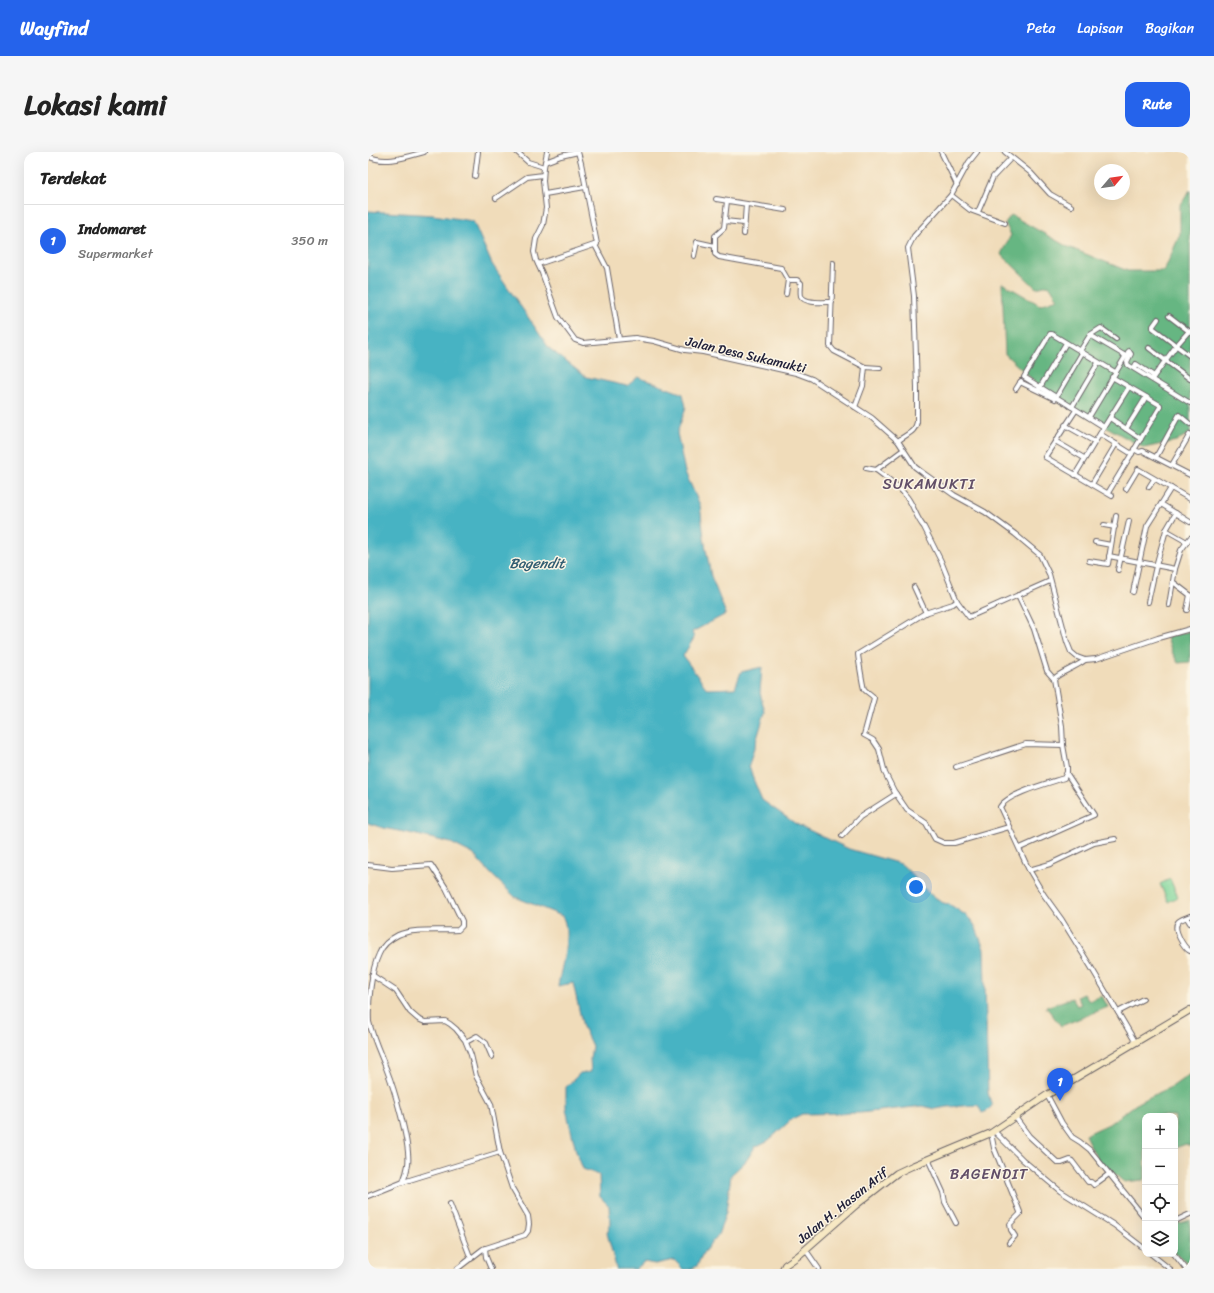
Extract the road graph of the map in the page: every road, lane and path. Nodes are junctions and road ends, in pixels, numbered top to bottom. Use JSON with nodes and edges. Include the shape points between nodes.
{"nodes":[{"id":1,"x":424,"y":152,"type":"edge"},
{"id":2,"x":478,"y":152,"type":"edge"},
{"id":3,"x":517,"y":152,"type":"edge"},
{"id":4,"x":547,"y":152,"type":"edge"},
{"id":5,"x":578,"y":152,"type":"edge"},
{"id":6,"x":941,"y":152,"type":"edge"},
{"id":7,"x":977,"y":152,"type":"edge"},
{"id":8,"x":1005,"y":152,"type":"edge"},
{"id":9,"x":368,"y":156,"type":"edge"},
{"id":10,"x":1011,"y":158,"type":"junction"},
{"id":11,"x":545,"y":165,"type":"junction"},
{"id":12,"x":543,"y":175,"type":"junction"},
{"id":13,"x":475,"y":176,"type":"dead end"},
{"id":14,"x":957,"y":185,"type":"junction"},
{"id":15,"x":585,"y":187,"type":"junction"},
{"id":16,"x":545,"y":194,"type":"junction"},
{"id":17,"x":952,"y":195,"type":"junction"},
{"id":18,"x":496,"y":198,"type":"dead end"},
{"id":19,"x":716,"y":199,"type":"dead end"},
{"id":20,"x":727,"y":201,"type":"junction"},
{"id":21,"x":746,"y":204,"type":"junction"},
{"id":22,"x":1071,"y":206,"type":"dead end"},
{"id":23,"x":785,"y":210,"type":"dead end"},
{"id":24,"x":978,"y":212,"type":"junction"},
{"id":25,"x":725,"y":221,"type":"junction"},
{"id":26,"x":744,"y":223,"type":"junction"},
{"id":27,"x":1005,"y":223,"type":"dead end"},
{"id":28,"x":744,"y":234,"type":"dead end"},
{"id":29,"x":595,"y":245,"type":"junction"},
{"id":30,"x":715,"y":246,"type":"junction"},
{"id":31,"x":694,"y":256,"type":"dead end"},
{"id":32,"x":833,"y":263,"type":"dead end"},
{"id":33,"x":538,"y":264,"type":"junction"},
{"id":34,"x":788,"y":280,"type":"junction"},
{"id":35,"x":786,"y":294,"type":"dead end"},
{"id":36,"x":832,"y":302,"type":"junction"},
{"id":37,"x":1169,"y":316,"type":"dead end"},
{"id":38,"x":1158,"y":319,"type":"dead end"},
{"id":39,"x":1190,"y":331,"type":"edge"},
{"id":40,"x":1090,"y":335,"type":"junction"},
{"id":41,"x":619,"y":339,"type":"junction"},
{"id":42,"x":1116,"y":339,"type":"dead end"},
{"id":43,"x":1066,"y":343,"type":"junction"},
{"id":44,"x":1176,"y":346,"type":"junction"},
{"id":45,"x":1149,"y":348,"type":"dead end"},
{"id":46,"x":1081,"y":352,"type":"junction"},
{"id":47,"x":1124,"y":355,"type":"junction"},
{"id":48,"x":1190,"y":356,"type":"edge"},
{"id":49,"x":1165,"y":360,"type":"junction"},
{"id":50,"x":1098,"y":363,"type":"junction"},
{"id":51,"x":865,"y":367,"type":"junction"},
{"id":52,"x":880,"y":368,"type":"dead end"},
{"id":53,"x":1115,"y":372,"type":"junction"},
{"id":54,"x":1024,"y":377,"type":"junction"},
{"id":55,"x":1112,"y":377,"type":"junction"},
{"id":56,"x":1153,"y":378,"type":"junction"},
{"id":57,"x":1190,"y":379,"type":"edge"},
{"id":58,"x":1020,"y":382,"type":"junction"},
{"id":59,"x":1129,"y":387,"type":"junction"},
{"id":60,"x":1016,"y":389,"type":"dead end"},
{"id":61,"x":1039,"y":389,"type":"junction"},
{"id":62,"x":1146,"y":397,"type":"junction"},
{"id":63,"x":1056,"y":398,"type":"junction"},
{"id":64,"x":1190,"y":403,"type":"edge"},
{"id":65,"x":855,"y":407,"type":"junction"},
{"id":66,"x":1074,"y":408,"type":"junction"},
{"id":67,"x":1089,"y":417,"type":"junction"},
{"id":68,"x":1110,"y":418,"type":"junction"},
{"id":69,"x":1190,"y":424,"type":"edge"},
{"id":70,"x":1065,"y":425,"type":"junction"},
{"id":71,"x":1104,"y":427,"type":"junction"},
{"id":72,"x":1126,"y":429,"type":"junction"},
{"id":73,"x":1100,"y":434,"type":"junction"},
{"id":74,"x":1190,"y":434,"type":"edge"},
{"id":75,"x":1141,"y":439,"type":"junction"},
{"id":76,"x":898,"y":441,"type":"junction"},
{"id":77,"x":1055,"y":441,"type":"junction"},
{"id":78,"x":1095,"y":442,"type":"junction"},
{"id":79,"x":1116,"y":444,"type":"junction"},
{"id":80,"x":1137,"y":445,"type":"junction"},
{"id":81,"x":903,"y":450,"type":"junction"},
{"id":82,"x":1144,"y":451,"type":"junction"},
{"id":83,"x":1133,"y":452,"type":"junction"},
{"id":84,"x":1156,"y":457,"type":"junction"},
{"id":85,"x":1084,"y":458,"type":"junction"},
{"id":86,"x":1172,"y":465,"type":"junction"},
{"id":87,"x":866,"y":468,"type":"dead end"},
{"id":88,"x":876,"y":470,"type":"junction"},
{"id":89,"x":1190,"y":473,"type":"edge"},
{"id":90,"x":1075,"y":475,"type":"junction"},
{"id":91,"x":1154,"y":478,"type":"junction"},
{"id":92,"x":1092,"y":484,"type":"junction"},
{"id":93,"x":1149,"y":487,"type":"dead end"},
{"id":94,"x":1171,"y":488,"type":"junction"},
{"id":95,"x":1126,"y":489,"type":"dead end"},
{"id":96,"x":1108,"y":494,"type":"junction"},
{"id":97,"x":1112,"y":496,"type":"dead end"},
{"id":98,"x":1190,"y":499,"type":"edge"},
{"id":99,"x":1161,"y":504,"type":"junction"},
{"id":100,"x":1176,"y":513,"type":"junction"},
{"id":101,"x":1116,"y":516,"type":"dead end"},
{"id":102,"x":1129,"y":521,"type":"dead end"},
{"id":103,"x":1190,"y":522,"type":"edge"},
{"id":104,"x":1104,"y":525,"type":"dead end"},
{"id":105,"x":1115,"y":527,"type":"junction"},
{"id":106,"x":1166,"y":530,"type":"junction"},
{"id":107,"x":1189,"y":540,"type":"edge"},
{"id":108,"x":1095,"y":542,"type":"dead end"},
{"id":109,"x":1112,"y":545,"type":"junction"},
{"id":110,"x":1109,"y":556,"type":"junction"},
{"id":111,"x":1120,"y":559,"type":"junction"},
{"id":112,"x":1089,"y":561,"type":"dead end"},
{"id":113,"x":1139,"y":562,"type":"junction"},
{"id":114,"x":1156,"y":566,"type":"junction"},
{"id":115,"x":1175,"y":569,"type":"junction"},
{"id":116,"x":1118,"y":570,"type":"dead end"},
{"id":117,"x":1050,"y":581,"type":"junction"},
{"id":118,"x":1173,"y":582,"type":"junction"},
{"id":119,"x":914,"y":587,"type":"dead end"},
{"id":120,"x":1133,"y":592,"type":"dead end"},
{"id":121,"x":1018,"y":595,"type":"junction"},
{"id":122,"x":1190,"y":595,"type":"edge"},
{"id":123,"x":957,"y":601,"type":"junction"},
{"id":124,"x":1148,"y":602,"type":"dead end"},
{"id":125,"x":1169,"y":605,"type":"dead end"},
{"id":126,"x":1187,"y":610,"type":"dead end"},
{"id":127,"x":926,"y":613,"type":"junction"},
{"id":128,"x":1190,"y":629,"type":"edge"},
{"id":129,"x":1085,"y":660,"type":"junction"},
{"id":130,"x":1054,"y":679,"type":"junction"},
{"id":131,"x":1063,"y":745,"type":"junction"},
{"id":132,"x":956,"y":767,"type":"dead end"},
{"id":133,"x":1067,"y":774,"type":"junction"},
{"id":134,"x":896,"y":794,"type":"junction"},
{"id":135,"x":1009,"y":827,"type":"junction"},
{"id":136,"x":842,"y":836,"type":"dead end"},
{"id":137,"x":1115,"y":839,"type":"dead end"},
{"id":138,"x":1020,"y":848,"type":"junction"},
{"id":139,"x":368,"y":866,"type":"edge"},
{"id":140,"x":1029,"y":870,"type":"junction"},
{"id":141,"x":1188,"y":917,"type":"edge"},
{"id":142,"x":1190,"y":923,"type":"edge"},
{"id":143,"x":1190,"y":951,"type":"edge"},
{"id":144,"x":372,"y":975,"type":"junction"},
{"id":145,"x":368,"y":991,"type":"edge"},
{"id":146,"x":1143,"y":999,"type":"dead end"},
{"id":147,"x":1190,"y":1010,"type":"edge"},
{"id":148,"x":1118,"y":1012,"type":"junction"},
{"id":149,"x":466,"y":1042,"type":"junction"},
{"id":150,"x":1136,"y":1043,"type":"junction"},
{"id":151,"x":492,"y":1057,"type":"dead end"},
{"id":152,"x":1047,"y":1095,"type":"junction"},
{"id":153,"x":1014,"y":1117,"type":"junction"},
{"id":154,"x":992,"y":1132,"type":"junction"},
{"id":155,"x":500,"y":1152,"type":"junction"},
{"id":156,"x":928,"y":1159,"type":"junction"},
{"id":157,"x":1109,"y":1174,"type":"junction"},
{"id":158,"x":403,"y":1182,"type":"junction"},
{"id":159,"x":368,"y":1196,"type":"edge"},
{"id":160,"x":450,"y":1204,"type":"dead end"},
{"id":161,"x":1142,"y":1214,"type":"edge"},
{"id":162,"x":1190,"y":1214,"type":"edge"},
{"id":163,"x":1178,"y":1220,"type":"edge"},
{"id":164,"x":956,"y":1223,"type":"dead end"},
{"id":165,"x":1009,"y":1243,"type":"dead end"},
{"id":166,"x":1142,"y":1247,"type":"edge"},
{"id":167,"x":485,"y":1248,"type":"junction"},
{"id":168,"x":805,"y":1249,"type":"junction"},
{"id":169,"x":1155,"y":1257,"type":"edge"},
{"id":170,"x":1176,"y":1257,"type":"edge"},
{"id":171,"x":471,"y":1258,"type":"junction"},
{"id":172,"x":785,"y":1268,"type":"edge"},
{"id":173,"x":457,"y":1269,"type":"edge"},
{"id":174,"x":492,"y":1269,"type":"edge"},
{"id":175,"x":819,"y":1269,"type":"edge"},
{"id":176,"x":1170,"y":1269,"type":"edge"},
{"id":177,"x":1186,"y":1269,"type":"edge"}],
"edges":[{"from":1,"to":9,"type":"street","via":[[403,159],[374,159]]},
{"from":2,"to":13,"type":"street"},
{"from":3,"to":11,"type":"street","via":[[528,162]]},
{"from":4,"to":11,"type":"street","name":"Jalan Desa Sukamukti"},
{"from":5,"to":11,"type":"street","via":[[561,156]]},
{"from":5,"to":15,"type":"street"},
{"from":6,"to":14,"type":"street"},
{"from":7,"to":14,"type":"street"},
{"from":8,"to":10,"type":"street"},
{"from":10,"to":22,"type":"street","via":[[1032,174],[1050,194]]},
{"from":10,"to":24,"type":"street","via":[[993,177]]},
{"from":11,"to":12,"type":"street","name":"Jalan Desa Sukamukti"},
{"from":12,"to":16,"type":"street","name":"Jalan Desa Sukamukti"},
{"from":12,"to":18,"type":"street","via":[[527,177]]},
{"from":14,"to":17,"type":"street"},
{"from":15,"to":16,"type":"street"},
{"from":15,"to":29,"type":"street","via":[[597,241]]},
{"from":16,"to":33,"type":"street","name":"Jalan Desa Sukamukti","via":[[543,225],[536,239],[534,252]]},
{"from":17,"to":24,"type":"street","via":[[970,210]]},
{"from":17,"to":76,"type":"street","via":[[914,236],[908,248],[914,296],[916,427]]},
{"from":19,"to":20,"type":"street"},
{"from":20,"to":21,"type":"street"},
{"from":20,"to":25,"type":"street"},
{"from":21,"to":23,"type":"street"},
{"from":21,"to":26,"type":"street"},
{"from":24,"to":27,"type":"street"},
{"from":25,"to":26,"type":"street"},
{"from":25,"to":30,"type":"street","via":[[724,228],[716,236]]},
{"from":26,"to":28,"type":"street"},
{"from":29,"to":33,"type":"street"},
{"from":29,"to":41,"type":"street","via":[[607,268]]},
{"from":30,"to":31,"type":"street","via":[[697,242]]},
{"from":30,"to":34,"type":"street","via":[[716,256],[781,268]]},
{"from":32,"to":36,"type":"street"},
{"from":33,"to":41,"type":"street","name":"Jalan Desa Sukamukti","via":[[558,317],[575,340],[583,343]]},
{"from":34,"to":35,"type":"street"},
{"from":34,"to":36,"type":"street","via":[[797,280],[801,283],[800,293],[804,300]]},
{"from":36,"to":51,"type":"street","via":[[831,348]]},
{"from":37,"to":39,"type":"street"},
{"from":38,"to":44,"type":"street","via":[[1153,328]]},
{"from":39,"to":44,"type":"street"},
{"from":40,"to":42,"type":"street","via":[[1101,328]]},
{"from":40,"to":46,"type":"street"},
{"from":40,"to":47,"type":"street"},
{"from":41,"to":65,"type":"street","name":"Jalan Desa Sukamukti","via":[[654,341],[796,373],[812,379]]},
{"from":43,"to":46,"type":"street"},
{"from":43,"to":54,"type":"street","via":[[1050,334]]},
{"from":43,"to":61,"type":"street"},
{"from":44,"to":48,"type":"street"},
{"from":44,"to":49,"type":"street"},
{"from":45,"to":49,"type":"street"},
{"from":46,"to":50,"type":"street"},
{"from":46,"to":63,"type":"street"},
{"from":47,"to":53,"type":"street"},
{"from":47,"to":56,"type":"street","via":[[1130,352],[1127,363],[1134,368],[1136,364]]},
{"from":49,"to":56,"type":"street"},
{"from":49,"to":57,"type":"street"},
{"from":50,"to":53,"type":"street"},
{"from":50,"to":66,"type":"street"},
{"from":51,"to":52,"type":"street"},
{"from":51,"to":65,"type":"street","via":[[863,386]]},
{"from":53,"to":55,"type":"street"},
{"from":54,"to":58,"type":"street"},
{"from":54,"to":61,"type":"street"},
{"from":55,"to":59,"type":"street"},
{"from":55,"to":67,"type":"street"},
{"from":56,"to":64,"type":"street"},
{"from":58,"to":60,"type":"street"},
{"from":58,"to":61,"type":"street"},
{"from":59,"to":62,"type":"street"},
{"from":59,"to":68,"type":"street"},
{"from":61,"to":63,"type":"street"},
{"from":62,"to":72,"type":"street"},
{"from":62,"to":75,"type":"street","via":[[1160,407]]},
{"from":63,"to":66,"type":"street"},
{"from":65,"to":76,"type":"street","name":"Jalan Desa Sukamukti"},
{"from":66,"to":67,"type":"street"},
{"from":66,"to":70,"type":"street"},
{"from":67,"to":71,"type":"street"},
{"from":68,"to":71,"type":"street"},
{"from":68,"to":72,"type":"street"},
{"from":69,"to":84,"type":"street","via":[[1180,415]]},
{"from":70,"to":77,"type":"street"},
{"from":70,"to":78,"type":"street"},
{"from":71,"to":73,"type":"street"},
{"from":72,"to":75,"type":"street"},
{"from":73,"to":78,"type":"street"},
{"from":73,"to":79,"type":"street"},
{"from":74,"to":86,"type":"street"},
{"from":75,"to":80,"type":"street"},
{"from":76,"to":81,"type":"street","name":"Jalan Desa Sukamukti"},
{"from":77,"to":85,"type":"street"},
{"from":77,"to":90,"type":"street","via":[[1045,456]]},
{"from":78,"to":85,"type":"street"},
{"from":79,"to":83,"type":"street"},
{"from":79,"to":92,"type":"street"},
{"from":80,"to":82,"type":"street"},
{"from":80,"to":83,"type":"street"},
{"from":81,"to":88,"type":"street"},
{"from":81,"to":117,"type":"street","name":"Jalan Desa Sukamukti","via":[[923,474],[985,512],[1031,546],[1046,565]]},
{"from":82,"to":83,"type":"street"},
{"from":82,"to":84,"type":"street"},
{"from":83,"to":96,"type":"street"},
{"from":84,"to":86,"type":"street"},
{"from":85,"to":90,"type":"street"},
{"from":86,"to":89,"type":"street"},
{"from":87,"to":88,"type":"street"},
{"from":88,"to":123,"type":"street","via":[[907,497],[941,561]]},
{"from":90,"to":92,"type":"street"},
{"from":91,"to":93,"type":"street"},
{"from":91,"to":94,"type":"street"},
{"from":91,"to":95,"type":"street","via":[[1138,469]]},
{"from":92,"to":96,"type":"street"},
{"from":94,"to":98,"type":"street"},
{"from":94,"to":99,"type":"street"},
{"from":96,"to":97,"type":"street"},
{"from":99,"to":100,"type":"street"},
{"from":99,"to":113,"type":"street","via":[[1147,526]]},
{"from":100,"to":103,"type":"street"},
{"from":100,"to":106,"type":"street"},
{"from":101,"to":105,"type":"street"},
{"from":102,"to":111,"type":"street"},
{"from":104,"to":105,"type":"street"},
{"from":105,"to":109,"type":"street"},
{"from":106,"to":107,"type":"street"},
{"from":106,"to":114,"type":"street"},
{"from":107,"to":115,"type":"street"},
{"from":108,"to":109,"type":"street"},
{"from":109,"to":110,"type":"street"},
{"from":110,"to":111,"type":"street"},
{"from":110,"to":112,"type":"street","via":[[1108,564]]},
{"from":111,"to":113,"type":"street"},
{"from":111,"to":116,"type":"street"},
{"from":113,"to":114,"type":"street"},
{"from":113,"to":120,"type":"street"},
{"from":114,"to":115,"type":"street"},
{"from":114,"to":124,"type":"street"},
{"from":115,"to":118,"type":"street"},
{"from":117,"to":121,"type":"street"},
{"from":117,"to":129,"type":"street","name":"Jalan Desa Sukamukti","via":[[1071,652]]},
{"from":118,"to":122,"type":"street"},
{"from":118,"to":125,"type":"street"},
{"from":119,"to":127,"type":"street"},
{"from":121,"to":123,"type":"street","via":[[969,617]]},
{"from":121,"to":130,"type":"street","via":[[1035,632],[1047,671]]},
{"from":122,"to":126,"type":"street"},
{"from":123,"to":127,"type":"street"},
{"from":127,"to":134,"type":"street","via":[[857,657],[864,688],[874,698],[864,735],[873,740],[879,749],[886,776]]},
{"from":128,"to":129,"type":"street","via":[[1096,659]]},
{"from":129,"to":130,"type":"street"},
{"from":130,"to":131,"type":"street"},
{"from":131,"to":132,"type":"street","via":[[1026,744]]},
{"from":131,"to":133,"type":"street"},
{"from":133,"to":135,"type":"street","via":[[1064,778],[1015,796],[1002,804],[1000,807]]},
{"from":133,"to":138,"type":"street","via":[[1094,815]]},
{"from":134,"to":135,"type":"street","via":[[907,810],[926,823],[935,839],[944,843],[954,843]]},
{"from":134,"to":136,"type":"street","via":[[860,817]]},
{"from":135,"to":138,"type":"street"},
{"from":137,"to":140,"type":"street","via":[[1094,843],[1050,864]]},
{"from":138,"to":140,"type":"street"},
{"from":139,"to":144,"type":"street","via":[[431,866],[446,888],[462,921],[462,926],[458,930],[424,931],[398,935],[389,940],[379,954]]},
{"from":140,"to":148,"type":"street"},
{"from":141,"to":142,"type":"street"},
{"from":141,"to":143,"type":"street","via":[[1177,923],[1176,929],[1184,947]]},
{"from":144,"to":145,"type":"street"},
{"from":144,"to":149,"type":"street","via":[[396,991],[418,1019],[425,1022],[445,1021],[456,1029]]},
{"from":145,"to":158,"type":"street","via":[[369,1021],[392,1084],[408,1150],[408,1164]]},
{"from":146,"to":148,"type":"street"},
{"from":147,"to":150,"type":"main road","name":"Jalan H. Hasan Arif"},
{"from":148,"to":150,"type":"street"},
{"from":149,"to":151,"type":"street","via":[[477,1036],[486,1043]]},
{"from":149,"to":155,"type":"street","via":[[472,1055],[476,1076],[491,1104]]},
{"from":150,"to":152,"type":"main road","name":"Jalan H. Hasan Arif"},
{"from":152,"to":153,"type":"main road","name":"Jalan H. Hasan Arif"},
{"from":152,"to":157,"type":"street","via":[[1072,1137],[1090,1150]]},
{"from":153,"to":154,"type":"main road","name":"Jalan H. Hasan Arif"},
{"from":153,"to":157,"type":"street","via":[[1029,1136],[1058,1163],[1072,1161],[1088,1182],[1094,1185]]},
{"from":154,"to":156,"type":"main road","name":"Jalan H. Hasan Arif"},
{"from":154,"to":165,"type":"street","via":[[994,1148],[1020,1212],[1010,1224],[1015,1236]]},
{"from":154,"to":166,"type":"street","via":[[1060,1191],[1114,1225]]},
{"from":155,"to":158,"type":"street"},
{"from":155,"to":167,"type":"street","via":[[512,1188],[528,1216],[528,1231],[525,1235]]},
{"from":156,"to":164,"type":"street"},
{"from":156,"to":168,"type":"main road","name":"Jalan H. Hasan Arif","via":[[897,1174]]},
{"from":157,"to":161,"type":"street"},
{"from":158,"to":159,"type":"street"},
{"from":160,"to":171,"type":"street"},
{"from":162,"to":163,"type":"street"},
{"from":167,"to":171,"type":"street"},
{"from":167,"to":174,"type":"street"},
{"from":168,"to":172,"type":"main road","name":"Jalan H. Hasan Arif"},
{"from":168,"to":175,"type":"street"},
{"from":169,"to":176,"type":"street"},
{"from":170,"to":177,"type":"street"},
{"from":171,"to":173,"type":"street"}]}
